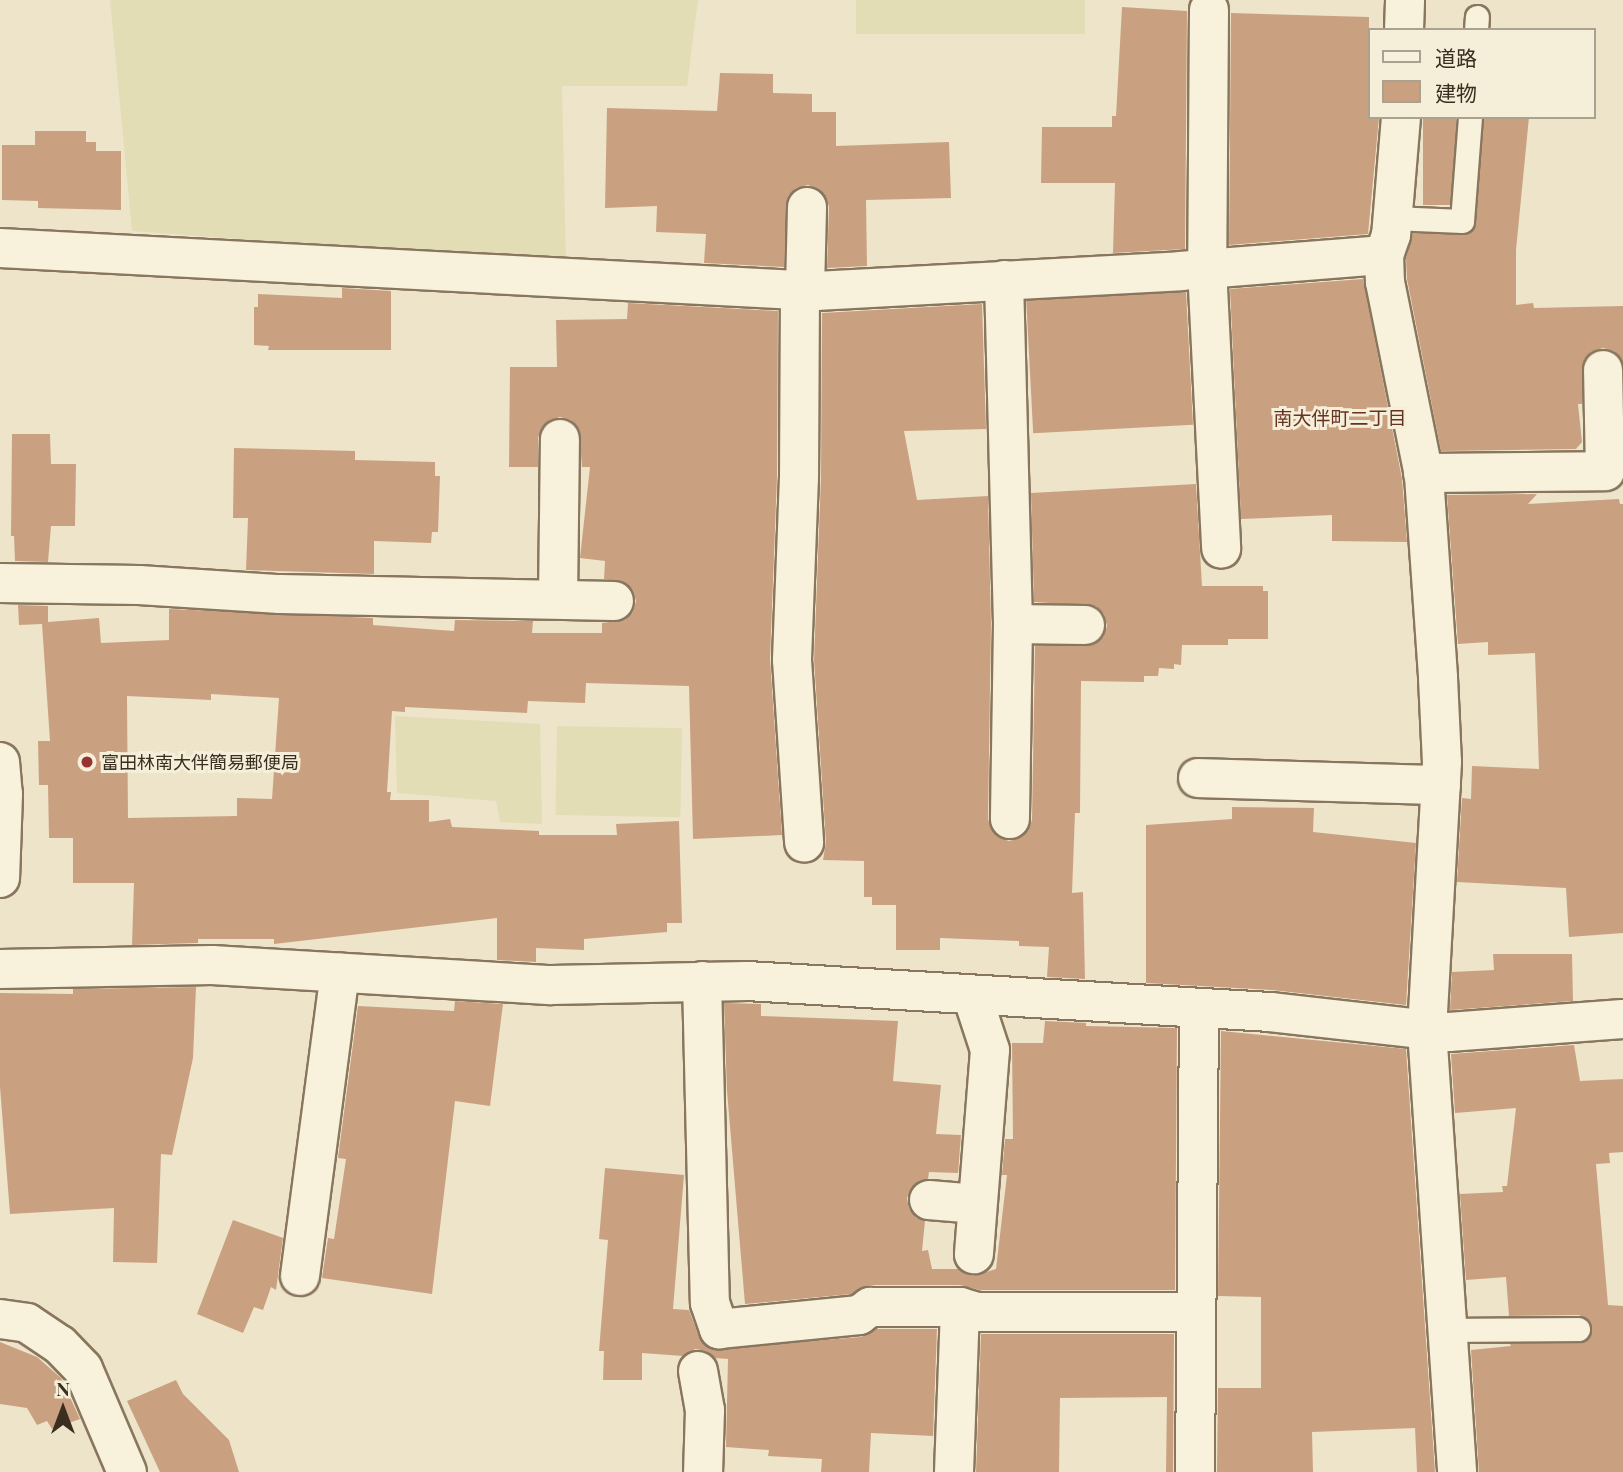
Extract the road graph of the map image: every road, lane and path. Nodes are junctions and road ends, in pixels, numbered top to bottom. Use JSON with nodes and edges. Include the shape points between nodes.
{"nodes":[{"id":1,"x":1405,"y":0,"type":"edge"},
{"id":2,"x":1209,"y":10,"type":"dead end"},
{"id":3,"x":1404,"y":28,"type":"edge"},
{"id":4,"x":1401,"y":119,"type":"edge"},
{"id":5,"x":1470,"y":119,"type":"edge"},
{"id":6,"x":807,"y":206,"type":"dead end"},
{"id":7,"x":1392,"y":218,"type":"junction"},
{"id":8,"x":0,"y":248,"type":"edge"},
{"id":9,"x":1384,"y":255,"type":"junction"},
{"id":10,"x":1208,"y":268,"type":"junction"},
{"id":11,"x":1004,"y":280,"type":"junction"},
{"id":12,"x":803,"y":290,"type":"junction"},
{"id":13,"x":1603,"y":370,"type":"dead end"},
{"id":14,"x":560,"y":439,"type":"dead end"},
{"id":15,"x":1614,"y":471,"type":"edge"},
{"id":16,"x":1423,"y":473,"type":"junction"},
{"id":17,"x":1221,"y":549,"type":"dead end"},
{"id":18,"x":0,"y":583,"type":"edge"},
{"id":19,"x":558,"y":600,"type":"junction"},
{"id":20,"x":614,"y":601,"type":"dead end"},
{"id":21,"x":1013,"y":624,"type":"junction"},
{"id":22,"x":1085,"y":625,"type":"dead end"},
{"id":23,"x":0,"y":762,"type":"edge"},
{"id":24,"x":1198,"y":778,"type":"dead end"},
{"id":25,"x":1441,"y":785,"type":"junction"},
{"id":26,"x":1010,"y":819,"type":"dead end"},
{"id":27,"x":804,"y":843,"type":"dead end"},
{"id":28,"x":0,"y":878,"type":"edge"},
{"id":29,"x":0,"y":969,"type":"edge"},
{"id":30,"x":340,"y":973,"type":"junction"},
{"id":31,"x":702,"y":981,"type":"junction"},
{"id":32,"x":972,"y":995,"type":"junction"},
{"id":33,"x":1199,"y":1008,"type":"junction"},
{"id":34,"x":1623,"y":1019,"type":"edge"},
{"id":35,"x":1427,"y":1029,"type":"junction"},
{"id":36,"x":929,"y":1200,"type":"dead end"},
{"id":37,"x":977,"y":1204,"type":"junction"},
{"id":38,"x":974,"y":1254,"type":"dead end"},
{"id":39,"x":300,"y":1276,"type":"dead end"},
{"id":40,"x":960,"y":1307,"type":"junction"},
{"id":41,"x":1195,"y":1312,"type":"junction"},
{"id":42,"x":0,"y":1319,"type":"edge"},
{"id":43,"x":1578,"y":1329,"type":"dead end"},
{"id":44,"x":1447,"y":1330,"type":"junction"},
{"id":45,"x":698,"y":1371,"type":"dead end"},
{"id":46,"x":127,"y":1472,"type":"edge"},
{"id":47,"x":703,"y":1472,"type":"edge"},
{"id":48,"x":954,"y":1472,"type":"edge"},
{"id":49,"x":1195,"y":1472,"type":"edge"},
{"id":50,"x":1457,"y":1472,"type":"edge"}],
"edges":[{"from":1,"to":3,"type":"street"},
{"from":2,"to":10,"type":"street"},
{"from":4,"to":7,"type":"street"},
{"from":5,"to":7,"type":"lane","via":[[1462,220]]},
{"from":6,"to":12,"type":"street"},
{"from":7,"to":9,"type":"street"},
{"from":8,"to":12,"type":"street"},
{"from":9,"to":10,"type":"street"},
{"from":9,"to":16,"type":"street","via":[[1385,282]]},
{"from":10,"to":11,"type":"street"},
{"from":10,"to":17,"type":"street"},
{"from":11,"to":12,"type":"street"},
{"from":11,"to":21,"type":"street"},
{"from":12,"to":27,"type":"street","via":[[792,660]]},
{"from":13,"to":15,"type":"street"},
{"from":14,"to":19,"type":"street"},
{"from":15,"to":16,"type":"street"},
{"from":16,"to":25,"type":"street"},
{"from":18,"to":19,"type":"street"},
{"from":19,"to":20,"type":"street"},
{"from":21,"to":22,"type":"street"},
{"from":21,"to":26,"type":"street"},
{"from":23,"to":28,"type":"street"},
{"from":24,"to":25,"type":"street"},
{"from":25,"to":35,"type":"street"},
{"from":29,"to":30,"type":"street","via":[[212,965]]},
{"from":30,"to":31,"type":"street","via":[[551,985]]},
{"from":30,"to":39,"type":"street"},
{"from":31,"to":32,"type":"street"},
{"from":31,"to":40,"type":"street","via":[[710,1303],[719,1329],[859,1315],[870,1307]]},
{"from":32,"to":33,"type":"street"},
{"from":32,"to":37,"type":"street","via":[[990,1050]]},
{"from":33,"to":35,"type":"street"},
{"from":33,"to":41,"type":"street"},
{"from":34,"to":35,"type":"street"},
{"from":35,"to":44,"type":"street"},
{"from":36,"to":37,"type":"street"},
{"from":37,"to":38,"type":"street"},
{"from":40,"to":41,"type":"street","via":[[977,1312]]},
{"from":40,"to":48,"type":"street"},
{"from":41,"to":49,"type":"street"},
{"from":42,"to":46,"type":"street","via":[[27,1324],[60,1345],[83,1369]]},
{"from":43,"to":44,"type":"lane"},
{"from":44,"to":50,"type":"street"},
{"from":45,"to":47,"type":"street","via":[[705,1410]]}]}
